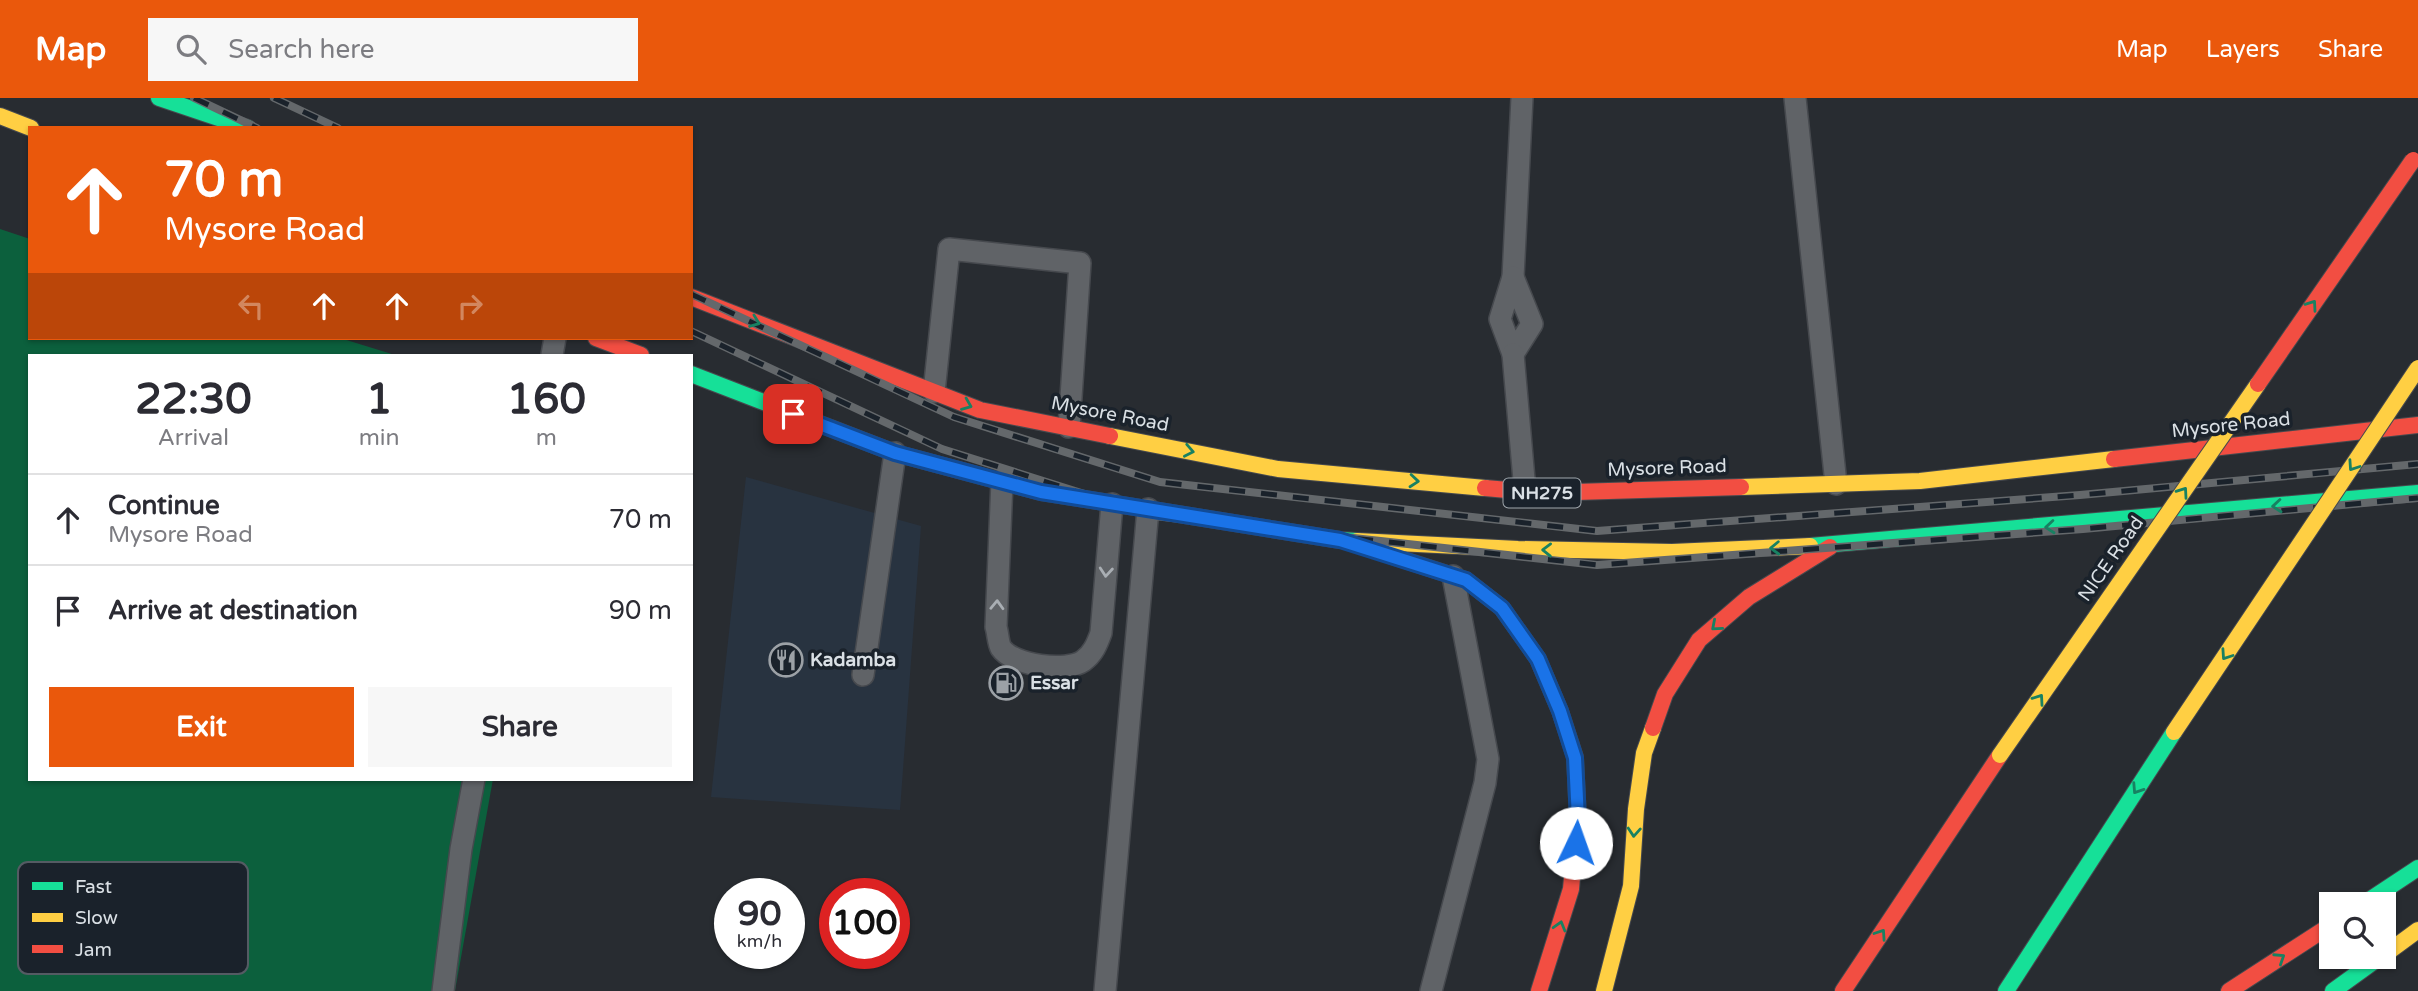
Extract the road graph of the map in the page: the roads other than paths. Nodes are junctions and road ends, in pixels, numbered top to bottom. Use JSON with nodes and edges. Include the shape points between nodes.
{"nodes":[{"id":1,"x":159,"y":98,"type":"edge"},
{"id":2,"x":1522,"y":98,"type":"edge"},
{"id":3,"x":1795,"y":98,"type":"edge"},
{"id":4,"x":0,"y":116,"type":"edge"},
{"id":5,"x":242,"y":126,"type":"edge"},
{"id":6,"x":28,"y":127,"type":"edge"},
{"id":7,"x":2415,"y":157,"type":"edge"},
{"id":8,"x":693,"y":298,"type":"edge"},
{"id":9,"x":601,"y":340,"type":"edge"},
{"id":10,"x":638,"y":354,"type":"edge"},
{"id":11,"x":2418,"y":369,"type":"edge"},
{"id":12,"x":693,"y":375,"type":"edge"},
{"id":13,"x":934,"y":391,"type":"junction"},
{"id":14,"x":2418,"y":425,"type":"edge"},
{"id":15,"x":1069,"y":427,"type":"junction"},
{"id":16,"x":895,"y":453,"type":"junction"},
{"id":17,"x":1002,"y":481,"type":"junction"},
{"id":18,"x":1836,"y":484,"type":"junction"},
{"id":19,"x":1525,"y":491,"type":"junction"},
{"id":20,"x":2418,"y":493,"type":"edge"},
{"id":21,"x":1112,"y":503,"type":"junction"},
{"id":22,"x":1147,"y":509,"type":"junction"},
{"id":23,"x":1340,"y":540,"type":"junction"},
{"id":24,"x":1832,"y":545,"type":"junction"},
{"id":25,"x":1453,"y":576,"type":"junction"},
{"id":26,"x":863,"y":675,"type":"dead end"},
{"id":27,"x":474,"y":781,"type":"edge"},
{"id":28,"x":2418,"y":868,"type":"edge"},
{"id":29,"x":2382,"y":892,"type":"edge"},
{"id":30,"x":2418,"y":930,"type":"edge"},
{"id":31,"x":2319,"y":933,"type":"edge"},
{"id":32,"x":2396,"y":946,"type":"edge"},
{"id":33,"x":2364,"y":969,"type":"edge"},
{"id":34,"x":443,"y":991,"type":"edge"},
{"id":35,"x":1105,"y":991,"type":"edge"},
{"id":36,"x":1431,"y":991,"type":"edge"},
{"id":37,"x":1539,"y":991,"type":"edge"},
{"id":38,"x":1604,"y":991,"type":"edge"},
{"id":39,"x":1843,"y":991,"type":"edge"},
{"id":40,"x":2006,"y":991,"type":"edge"},
{"id":41,"x":2229,"y":991,"type":"edge"},
{"id":42,"x":2333,"y":991,"type":"edge"}],
"edges":[{"from":1,"to":5,"type":"highway"},
{"from":2,"to":19,"type":"lane","via":[[1513,277],[1500,319],[1513,354]]},
{"from":3,"to":18,"type":"lane"},
{"from":4,"to":6,"type":"highway"},
{"from":39,"to":7,"type":"highway","name":"NICE Road","one_way":true,"bridge":true,"via":[[2000,755]]},
{"from":8,"to":13,"type":"highway","name":"Mysore Road","number":"NH275","one_way":true},
{"from":9,"to":10,"type":"highway"},
{"from":11,"to":40,"type":"highway","one_way":true,"bridge":true},
{"from":12,"to":16,"type":"highway"},
{"from":13,"to":15,"type":"highway","name":"Mysore Road","number":"NH275","one_way":true,"via":[[980,410]]},
{"from":13,"to":15,"type":"lane","via":[[949,249],[1080,264]]},
{"from":14,"to":18,"type":"highway","name":"Mysore Road","number":"NH275","via":[[1920,481]]},
{"from":15,"to":19,"type":"highway","name":"Mysore Road","number":"NH275","one_way":true,"via":[[1278,469]]},
{"from":16,"to":17,"type":"highway"},
{"from":16,"to":26,"type":"lane"},
{"from":17,"to":21,"type":"highway"},
{"from":21,"to":17,"type":"lane","one_way":true,"via":[[1101,634],[1095,649],[1070,667],[1013,659],[1000,647],[996,626]]},
{"from":18,"to":19,"type":"highway","name":"Mysore Road","number":"NH275"},
{"from":20,"to":24,"type":"highway","one_way":true},
{"from":21,"to":22,"type":"highway"},
{"from":22,"to":23,"type":"highway"},
{"from":22,"to":35,"type":"lane"},
{"from":24,"to":23,"type":"highway","one_way":true,"via":[[1672,552]]},
{"from":23,"to":25,"type":"highway"},
{"from":24,"to":38,"type":"highway","one_way":true,"via":[[1749,597],[1699,640],[1665,694],[1644,753],[1631,886]]},
{"from":25,"to":36,"type":"lane","via":[[1488,759]]},
{"from":37,"to":25,"type":"highway","one_way":true,"via":[[1571,889],[1578,819],[1575,758],[1538,659],[1502,608],[1466,580]]},
{"from":27,"to":34,"type":"lane"},
{"from":28,"to":29,"type":"highway"},
{"from":30,"to":32,"type":"highway"},
{"from":41,"to":31,"type":"highway","one_way":true},
{"from":33,"to":42,"type":"highway"}]}
